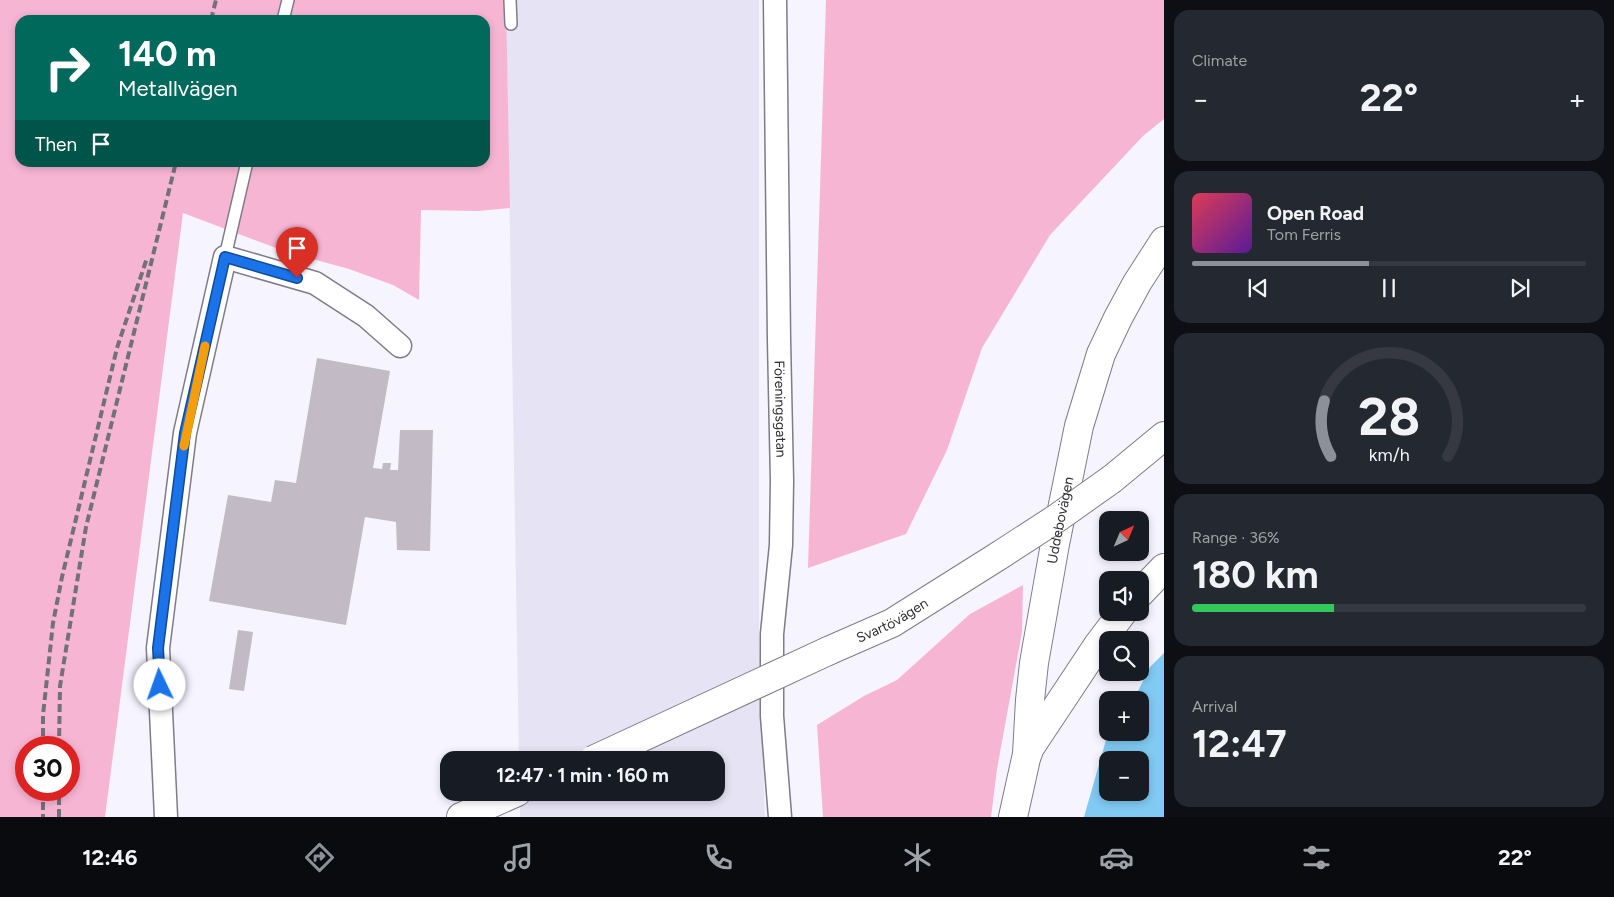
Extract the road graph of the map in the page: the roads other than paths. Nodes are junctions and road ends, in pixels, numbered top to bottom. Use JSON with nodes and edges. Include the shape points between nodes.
{"nodes":[{"id":1,"x":288,"y":0,"type":"edge"},
{"id":2,"x":510,"y":0,"type":"edge"},
{"id":3,"x":775,"y":0,"type":"edge"},
{"id":4,"x":284,"y":15,"type":"edge"},
{"id":5,"x":511,"y":24,"type":"dead end"},
{"id":6,"x":246,"y":167,"type":"edge"},
{"id":7,"x":1164,"y":241,"type":"edge"},
{"id":8,"x":225,"y":257,"type":"junction"},
{"id":9,"x":400,"y":346,"type":"dead end"},
{"id":10,"x":1164,"y":436,"type":"edge"},
{"id":11,"x":1164,"y":568,"type":"edge"},
{"id":12,"x":1149,"y":584,"type":"edge"},
{"id":13,"x":1116,"y":621,"type":"edge"},
{"id":14,"x":613,"y":751,"type":"edge"},
{"id":15,"x":1027,"y":754,"type":"junction"},
{"id":16,"x":497,"y":801,"type":"edge"},
{"id":17,"x":166,"y":817,"type":"edge"},
{"id":18,"x":461,"y":817,"type":"edge"},
{"id":19,"x":780,"y":817,"type":"edge"},
{"id":20,"x":1013,"y":817,"type":"edge"}],
"edges":[{"from":1,"to":4,"type":"lane"},
{"from":2,"to":5,"type":"lane"},
{"from":3,"to":19,"type":"street","name":"Föreningsgatan","via":[[782,481],[781,545],[772,634],[772,716]]},
{"from":6,"to":8,"type":"lane"},
{"from":7,"to":15,"type":"main road","name":"Uddebovägen","via":[[1109,336],[1078,426],[1034,663]]},
{"from":8,"to":9,"type":"street","via":[[315,283],[366,316]]},
{"from":8,"to":17,"type":"street","via":[[185,433],[158,648]]},
{"from":10,"to":14,"type":"main road","name":"Svartövägen","bridge":true,"via":[[1057,518],[892,623]]},
{"from":11,"to":12,"type":"main road"},
{"from":13,"to":15,"type":"main road"},
{"from":15,"to":20,"type":"main road","name":"Uddebovägen"},
{"from":16,"to":18,"type":"main road"}]}
